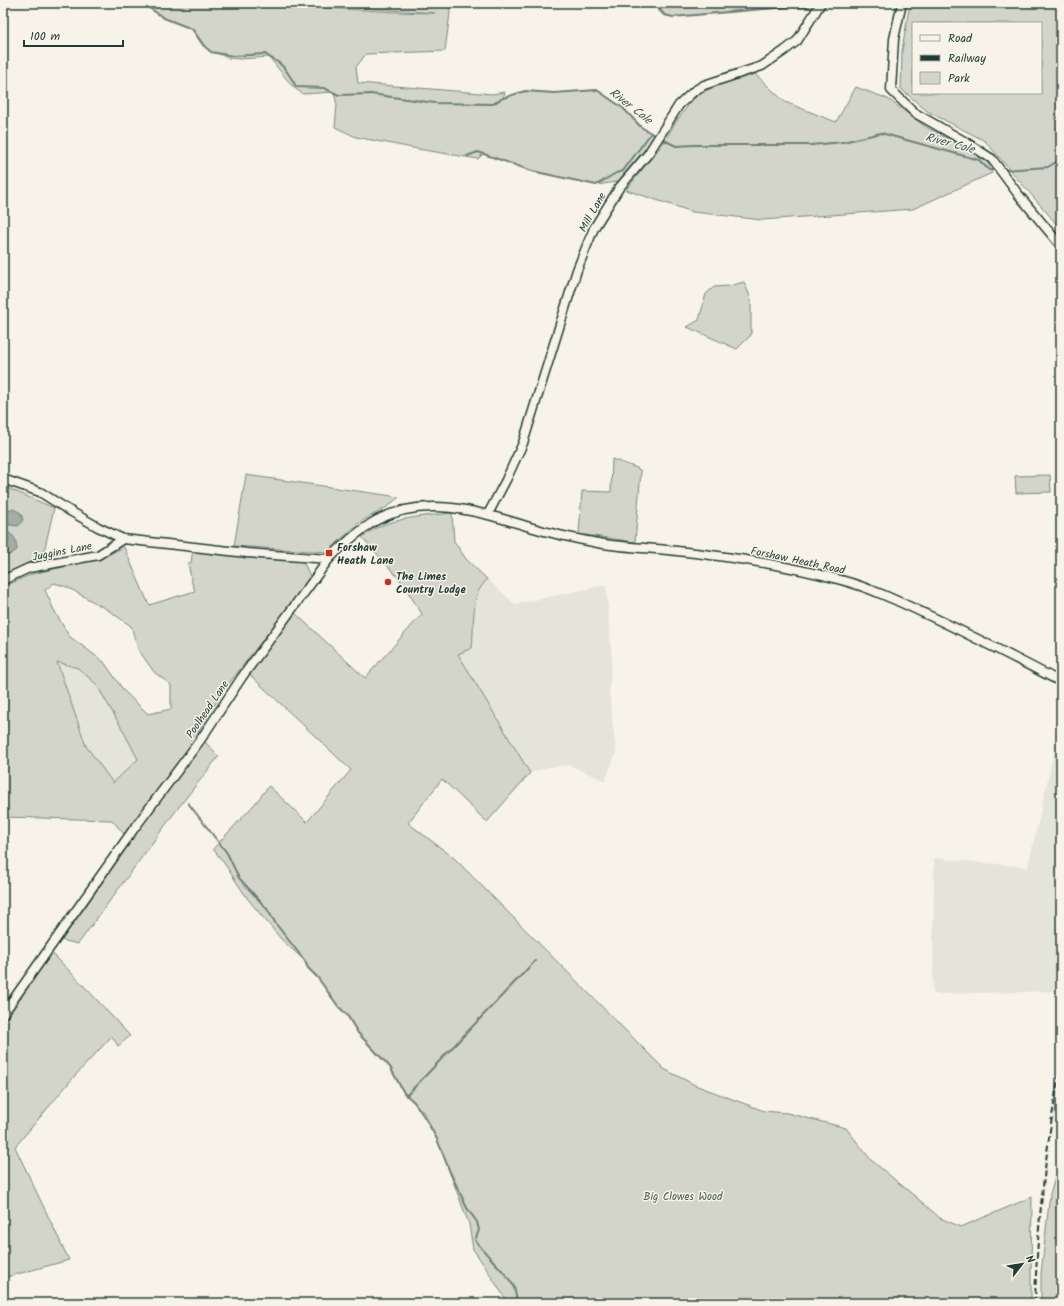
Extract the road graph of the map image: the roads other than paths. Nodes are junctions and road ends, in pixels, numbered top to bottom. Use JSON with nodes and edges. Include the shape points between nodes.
{"nodes":[{"id":1,"x":821,"y":3,"type":"edge"},
{"id":2,"x":902,"y":3,"type":"edge"},
{"id":3,"x":1061,"y":246,"type":"edge"},
{"id":4,"x":3,"y":479,"type":"edge"},
{"id":5,"x":488,"y":514,"type":"junction"},
{"id":6,"x":123,"y":539,"type":"junction"},
{"id":7,"x":329,"y":559,"type":"junction"},
{"id":8,"x":3,"y":580,"type":"edge"},
{"id":9,"x":1061,"y":682,"type":"edge"},
{"id":10,"x":3,"y":1014,"type":"edge"}],
"edges":[{"from":1,"to":5,"type":"street","name":"Mill Lane","via":[[797,41],[762,66],[704,85],[694,91],[679,105],[648,154],[619,188],[594,228],[577,270],[523,443]]},
{"from":2,"to":3,"type":"street","via":[[894,38],[891,90],[915,113],[992,159]]},
{"from":4,"to":6,"type":"street","via":[[40,492]]},
{"from":5,"to":7,"type":"street","name":"Poolhead Lane","via":[[438,507],[401,511],[377,520],[346,542]]},
{"from":5,"to":9,"type":"street","name":"Forshaw Heath Road","via":[[578,540],[770,563],[843,580],[889,597]]},
{"from":6,"to":7,"type":"street","via":[[246,553]]},
{"from":6,"to":8,"type":"street","name":"Juggins Lane","via":[[98,555],[29,568]]},
{"from":7,"to":10,"type":"street","name":"Poolhead Lane"}]}
